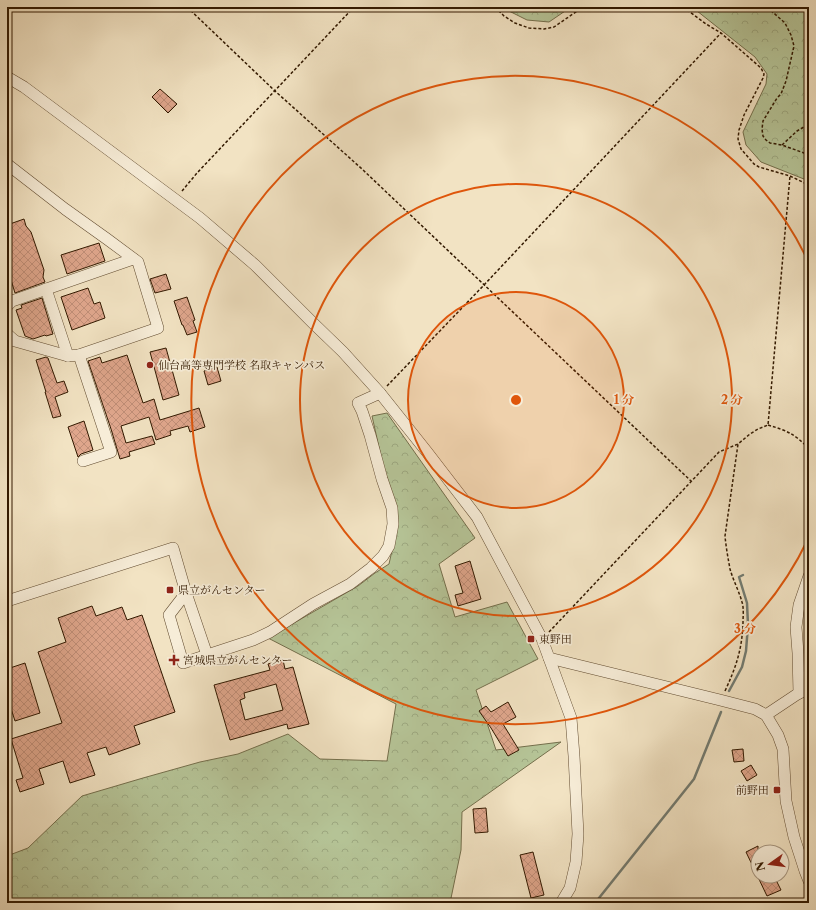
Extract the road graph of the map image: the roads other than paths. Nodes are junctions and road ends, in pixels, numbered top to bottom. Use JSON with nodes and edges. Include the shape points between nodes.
{"nodes":[{"id":1,"x":7,"y":77,"type":"edge"},
{"id":2,"x":7,"y":164,"type":"edge"},
{"id":3,"x":133,"y":259,"type":"junction"},
{"id":4,"x":46,"y":289,"type":"junction"},
{"id":5,"x":7,"y":306,"type":"edge"},
{"id":6,"x":7,"y":334,"type":"edge"},
{"id":7,"x":74,"y":356,"type":"junction"},
{"id":8,"x":380,"y":393,"type":"junction"},
{"id":9,"x":82,"y":461,"type":"dead end"},
{"id":10,"x":809,"y":576,"type":"edge"},
{"id":11,"x":186,"y":593,"type":"junction"},
{"id":12,"x":7,"y":601,"type":"edge"},
{"id":13,"x":207,"y":655,"type":"junction"},
{"id":14,"x":549,"y":658,"type":"junction"},
{"id":15,"x":809,"y":688,"type":"edge"},
{"id":16,"x":799,"y":693,"type":"junction"},
{"id":17,"x":766,"y":715,"type":"junction"},
{"id":18,"x":809,"y":881,"type":"edge"},
{"id":19,"x":561,"y":903,"type":"edge"}],
"edges":[{"from":1,"to":8,"type":"street","via":[[175,199],[255,264]]},
{"from":2,"to":3,"type":"street"},
{"from":3,"to":4,"type":"street"},
{"from":3,"to":7,"type":"street","via":[[138,262],[158,328]]},
{"from":4,"to":5,"type":"street","via":[[12,301]]},
{"from":4,"to":7,"type":"street"},
{"from":6,"to":7,"type":"street","via":[[15,341]]},
{"from":7,"to":9,"type":"street","via":[[111,452]]},
{"from":8,"to":13,"type":"street","via":[[358,403],[392,508],[393,524],[389,546],[383,556],[350,584],[270,632]]},
{"from":8,"to":14,"type":"street","via":[[476,517],[542,638]]},
{"from":10,"to":16,"type":"street","via":[[799,605],[796,627]]},
{"from":11,"to":12,"type":"street","via":[[173,548]]},
{"from":11,"to":13,"type":"street"},
{"from":11,"to":13,"type":"street","via":[[169,615],[183,663]]},
{"from":14,"to":17,"type":"street","via":[[755,709]]},
{"from":14,"to":19,"type":"street","via":[[571,718],[577,803],[576,862],[570,888]]},
{"from":15,"to":16,"type":"street"},
{"from":16,"to":17,"type":"street"},
{"from":17,"to":18,"type":"street","via":[[778,734],[783,750],[786,801],[794,837]]}]}
